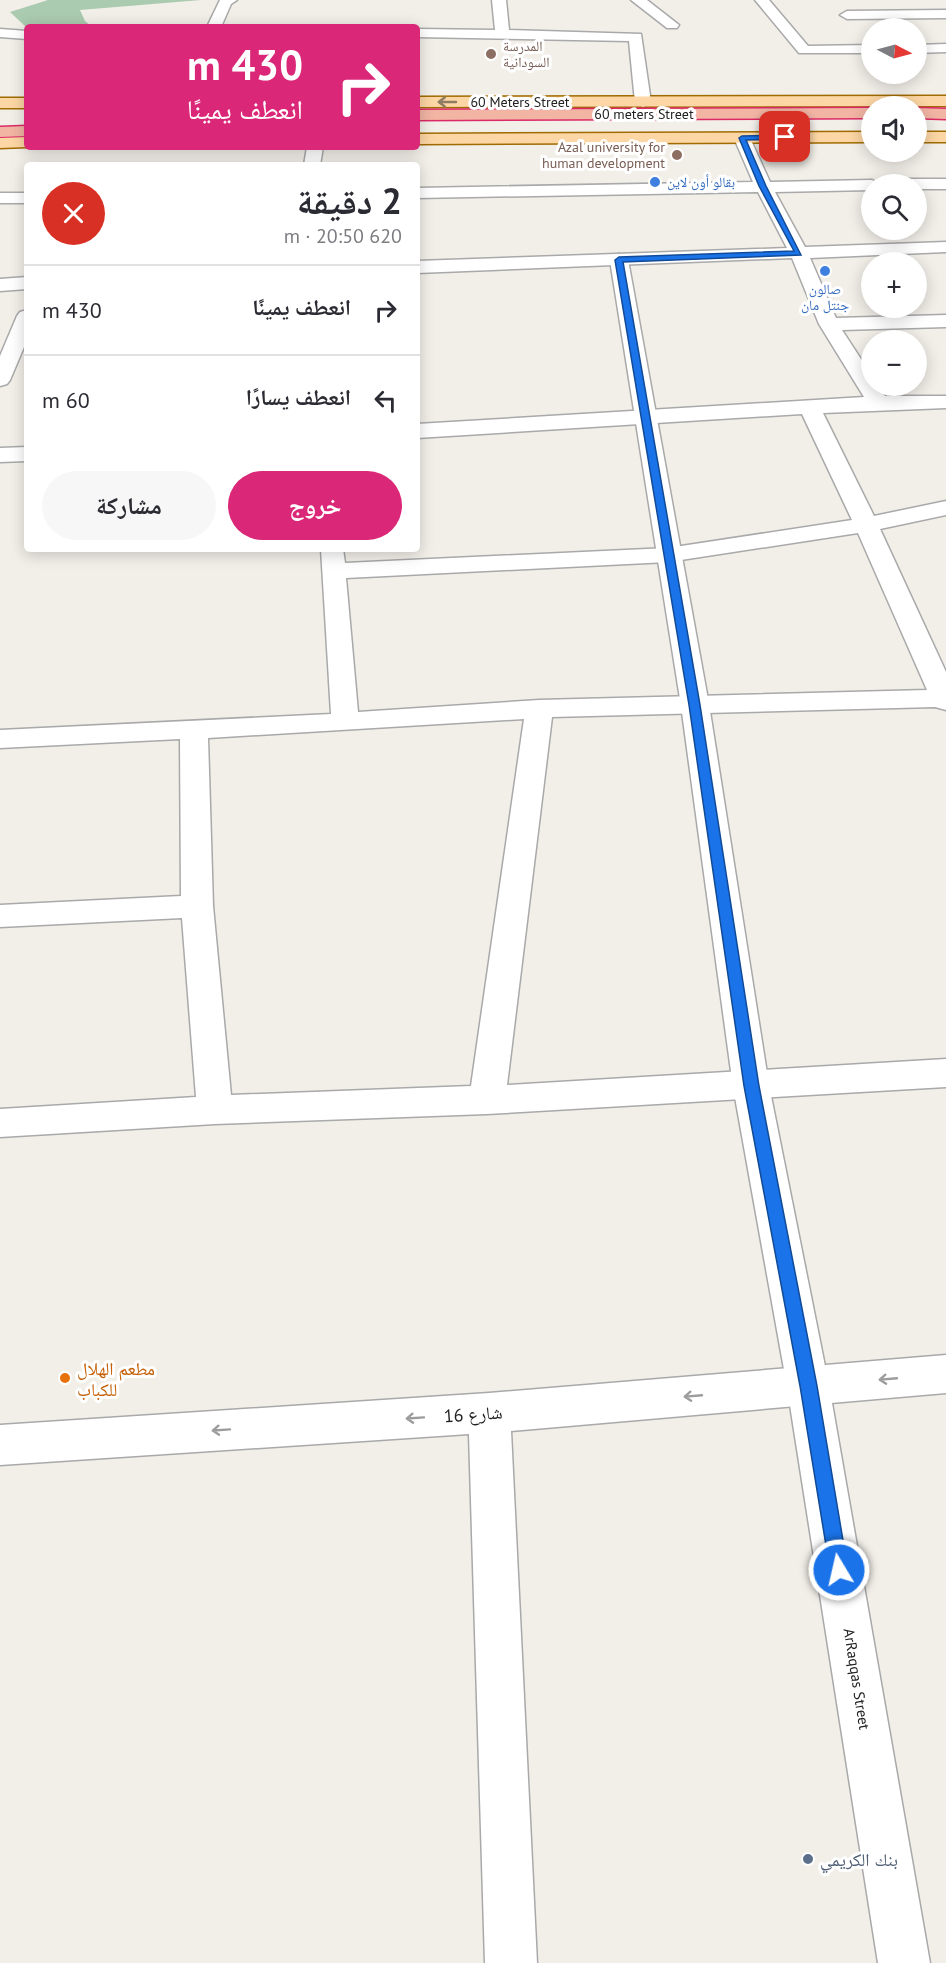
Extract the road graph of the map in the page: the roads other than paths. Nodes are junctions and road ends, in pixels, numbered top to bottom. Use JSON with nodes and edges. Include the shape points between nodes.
{"nodes":[{"id":1,"x":230,"y":0,"type":"edge"},
{"id":2,"x":499,"y":0,"type":"edge"},
{"id":3,"x":638,"y":0,"type":"edge"},
{"id":4,"x":762,"y":0,"type":"edge"},
{"id":5,"x":928,"y":0,"type":"edge"},
{"id":6,"x":946,"y":14,"type":"edge"},
{"id":7,"x":847,"y":15,"type":"dead end"},
{"id":8,"x":215,"y":24,"type":"edge"},
{"id":9,"x":672,"y":25,"type":"dead end"},
{"id":10,"x":0,"y":33,"type":"edge"},
{"id":11,"x":420,"y":33,"type":"edge"},
{"id":12,"x":502,"y":34,"type":"junction"},
{"id":13,"x":24,"y":35,"type":"edge"},
{"id":14,"x":946,"y":48,"type":"edge"},
{"id":15,"x":927,"y":49,"type":"edge"},
{"id":16,"x":861,"y":50,"type":"edge"},
{"id":17,"x":946,"y":101,"type":"edge"},
{"id":18,"x":420,"y":102,"type":"edge"},
{"id":19,"x":643,"y":102,"type":"junction"},
{"id":20,"x":0,"y":103,"type":"edge"},
{"id":21,"x":24,"y":103,"type":"edge"},
{"id":22,"x":771,"y":108,"type":"junction"},
{"id":23,"x":861,"y":112,"type":"edge"},
{"id":24,"x":927,"y":113,"type":"edge"},
{"id":25,"x":946,"y":114,"type":"edge"},
{"id":26,"x":420,"y":115,"type":"edge"},
{"id":27,"x":24,"y":117,"type":"edge"},
{"id":28,"x":0,"y":118,"type":"edge"},
{"id":29,"x":861,"y":128,"type":"edge"},
{"id":30,"x":927,"y":128,"type":"edge"},
{"id":31,"x":946,"y":128,"type":"edge"},
{"id":32,"x":420,"y":129,"type":"edge"},
{"id":33,"x":24,"y":131,"type":"edge"},
{"id":34,"x":0,"y":132,"type":"edge"},
{"id":35,"x":518,"y":133,"type":"junction"},
{"id":36,"x":861,"y":137,"type":"edge"},
{"id":37,"x":927,"y":137,"type":"edge"},
{"id":38,"x":946,"y":137,"type":"edge"},
{"id":39,"x":742,"y":138,"type":"junction"},
{"id":40,"x":420,"y":139,"type":"edge"},
{"id":41,"x":24,"y":142,"type":"edge"},
{"id":42,"x":0,"y":143,"type":"edge"},
{"id":43,"x":927,"y":184,"type":"edge"},
{"id":44,"x":946,"y":184,"type":"edge"},
{"id":45,"x":861,"y":185,"type":"edge"},
{"id":46,"x":763,"y":186,"type":"junction"},
{"id":47,"x":420,"y":193,"type":"edge"},
{"id":48,"x":0,"y":198,"type":"edge"},
{"id":49,"x":24,"y":198,"type":"edge"},
{"id":50,"x":946,"y":247,"type":"edge"},
{"id":51,"x":799,"y":253,"type":"junction"},
{"id":52,"x":619,"y":260,"type":"junction"},
{"id":53,"x":420,"y":267,"type":"edge"},
{"id":54,"x":24,"y":284,"type":"edge"},
{"id":55,"x":0,"y":285,"type":"edge"},
{"id":56,"x":946,"y":321,"type":"edge"},
{"id":57,"x":24,"y":323,"type":"edge"},
{"id":58,"x":829,"y":324,"type":"junction"},
{"id":59,"x":24,"y":366,"type":"edge"},
{"id":60,"x":3,"y":373,"type":"edge"},
{"id":61,"x":946,"y":402,"type":"edge"},
{"id":62,"x":878,"y":403,"type":"junction"},
{"id":63,"x":809,"y":407,"type":"junction"},
{"id":64,"x":644,"y":417,"type":"junction"},
{"id":65,"x":420,"y":431,"type":"edge"},
{"id":66,"x":24,"y":454,"type":"edge"},
{"id":67,"x":0,"y":455,"type":"edge"},
{"id":68,"x":946,"y":508,"type":"edge"},
{"id":69,"x":866,"y":525,"type":"junction"},
{"id":70,"x":669,"y":555,"type":"junction"},
{"id":71,"x":333,"y":560,"type":"edge"},
{"id":72,"x":945,"y":699,"type":"edge"},
{"id":73,"x":695,"y":705,"type":"junction"},
{"id":74,"x":538,"y":710,"type":"junction"},
{"id":75,"x":345,"y":722,"type":"junction"},
{"id":76,"x":194,"y":729,"type":"junction"},
{"id":77,"x":0,"y":739,"type":"edge"},
{"id":78,"x":197,"y":906,"type":"junction"},
{"id":79,"x":0,"y":916,"type":"edge"},
{"id":80,"x":946,"y":1073,"type":"edge"},
{"id":81,"x":751,"y":1086,"type":"junction"},
{"id":82,"x":487,"y":1100,"type":"junction"},
{"id":83,"x":215,"y":1110,"type":"junction"},
{"id":84,"x":0,"y":1123,"type":"edge"},
{"id":85,"x":946,"y":1374,"type":"edge"},
{"id":86,"x":808,"y":1386,"type":"junction"},
{"id":87,"x":489,"y":1413,"type":"junction"},
{"id":88,"x":0,"y":1444,"type":"edge"},
{"id":89,"x":511,"y":1963,"type":"edge"},
{"id":90,"x":904,"y":1963,"type":"edge"}],
"edges":[{"from":1,"to":8,"type":"street"},
{"from":2,"to":12,"type":"street"},
{"from":3,"to":9,"type":"street"},
{"from":4,"to":16,"type":"street","via":[[804,50]]},
{"from":5,"to":6,"type":"street"},
{"from":6,"to":7,"type":"street"},
{"from":10,"to":13,"type":"street"},
{"from":11,"to":12,"type":"street"},
{"from":12,"to":19,"type":"street","via":[[636,37]]},
{"from":14,"to":15,"type":"street"},
{"from":17,"to":22,"type":"main road","name":"60 Meters Street"},
{"from":19,"to":18,"type":"main road","name":"60 Meters Street","one_way":true},
{"from":19,"to":22,"type":"main road","name":"60 Meters Street"},
{"from":20,"to":21,"type":"main road"},
{"from":22,"to":23,"type":"highway","name":"60 meters Street"},
{"from":22,"to":26,"type":"highway","name":"60 meters Street"},
{"from":24,"to":25,"type":"highway"},
{"from":27,"to":28,"type":"highway"},
{"from":29,"to":35,"type":"highway","name":"60 meters Street"},
{"from":30,"to":31,"type":"highway"},
{"from":32,"to":35,"type":"highway","name":"60 meters Street"},
{"from":33,"to":34,"type":"highway"},
{"from":35,"to":39,"type":"main road","name":"60 Meters Street"},
{"from":35,"to":40,"type":"main road","name":"60 Meters Street"},
{"from":36,"to":39,"type":"main road","name":"60 Meters Street"},
{"from":37,"to":38,"type":"main road"},
{"from":39,"to":46,"type":"street"},
{"from":41,"to":42,"type":"main road"},
{"from":43,"to":44,"type":"street"},
{"from":45,"to":46,"type":"street"},
{"from":46,"to":47,"type":"street"},
{"from":46,"to":51,"type":"street"},
{"from":48,"to":49,"type":"street"},
{"from":50,"to":51,"type":"street"},
{"from":51,"to":52,"type":"street"},
{"from":51,"to":58,"type":"street"},
{"from":52,"to":53,"type":"street"},
{"from":52,"to":64,"type":"street","name":"ArRaqqas Street"},
{"from":54,"to":55,"type":"street"},
{"from":56,"to":58,"type":"street"},
{"from":57,"to":60,"type":"street"},
{"from":58,"to":62,"type":"street"},
{"from":59,"to":60,"type":"street"},
{"from":61,"to":62,"type":"street"},
{"from":62,"to":63,"type":"street"},
{"from":63,"to":64,"type":"street"},
{"from":63,"to":69,"type":"street"},
{"from":64,"to":65,"type":"street"},
{"from":64,"to":70,"type":"street","name":"ArRaqqas Street"},
{"from":66,"to":67,"type":"street"},
{"from":68,"to":69,"type":"street"},
{"from":69,"to":70,"type":"street"},
{"from":69,"to":72,"type":"street"},
{"from":70,"to":71,"type":"street"},
{"from":70,"to":73,"type":"street","name":"ArRaqqas Street"},
{"from":71,"to":75,"type":"street"},
{"from":72,"to":73,"type":"street"},
{"from":73,"to":74,"type":"street"},
{"from":73,"to":81,"type":"street","name":"ArRaqqas Street"},
{"from":74,"to":75,"type":"street"},
{"from":74,"to":82,"type":"street"},
{"from":75,"to":76,"type":"street"},
{"from":76,"to":77,"type":"street"},
{"from":76,"to":78,"type":"street"},
{"from":78,"to":79,"type":"street"},
{"from":78,"to":83,"type":"street"},
{"from":80,"to":81,"type":"street"},
{"from":81,"to":82,"type":"street"},
{"from":81,"to":86,"type":"street","name":"ArRaqqas Street"},
{"from":82,"to":83,"type":"street"},
{"from":83,"to":84,"type":"street"},
{"from":85,"to":86,"type":"street","name":"شارع 16","one_way":true},
{"from":86,"to":87,"type":"street","name":"شارع 16","one_way":true},
{"from":86,"to":90,"type":"street","name":"ArRaqqas Street"},
{"from":87,"to":88,"type":"street","name":"شارع 16","one_way":true},
{"from":87,"to":89,"type":"street"}]}
